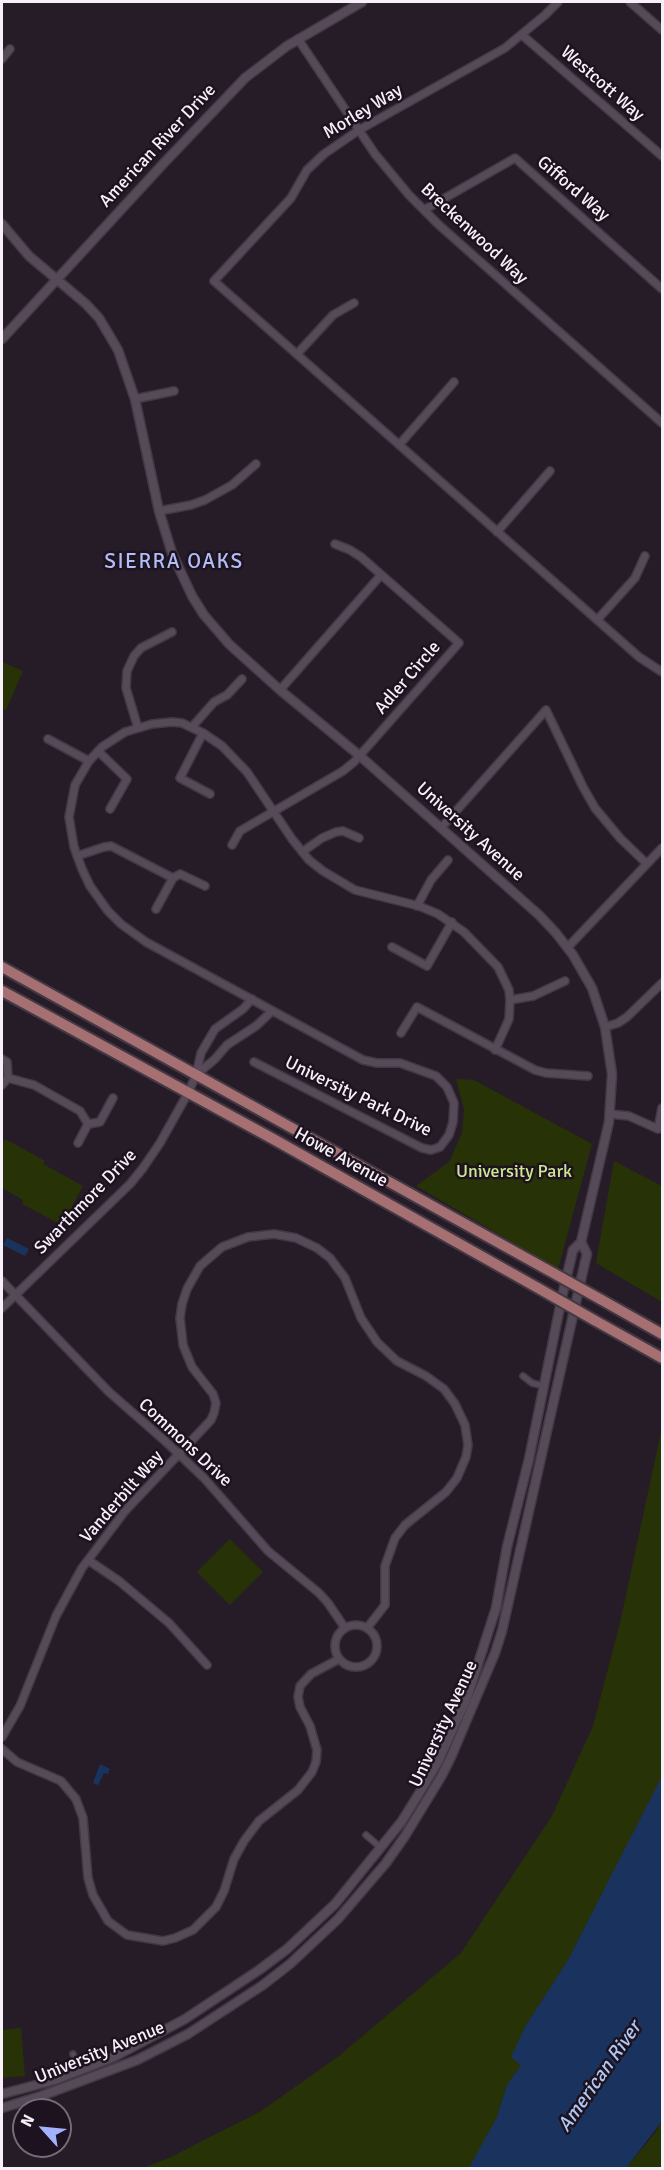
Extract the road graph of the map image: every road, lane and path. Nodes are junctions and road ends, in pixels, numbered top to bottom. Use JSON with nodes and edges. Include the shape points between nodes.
{"nodes":[{"id":1,"x":362,"y":2,"type":"edge"},
{"id":2,"x":558,"y":2,"type":"edge"},
{"id":3,"x":630,"y":2,"type":"edge"},
{"id":4,"x":663,"y":30,"type":"edge"},
{"id":5,"x":522,"y":35,"type":"junction"},
{"id":6,"x":298,"y":39,"type":"junction"},
{"id":7,"x":10,"y":49,"type":"dead end"},
{"id":8,"x":2,"y":59,"type":"edge"},
{"id":9,"x":359,"y":130,"type":"junction"},
{"id":10,"x":663,"y":156,"type":"edge"},
{"id":11,"x":424,"y":210,"type":"junction"},
{"id":12,"x":2,"y":224,"type":"edge"},
{"id":13,"x":5,"y":231,"type":"edge"},
{"id":14,"x":57,"y":280,"type":"junction"},
{"id":15,"x":663,"y":289,"type":"edge"},
{"id":16,"x":354,"y":303,"type":"dead end"},
{"id":17,"x":2,"y":339,"type":"edge"},
{"id":18,"x":297,"y":354,"type":"junction"},
{"id":19,"x":454,"y":382,"type":"dead end"},
{"id":20,"x":174,"y":391,"type":"dead end"},
{"id":21,"x":135,"y":399,"type":"junction"},
{"id":22,"x":663,"y":423,"type":"edge"},
{"id":23,"x":399,"y":445,"type":"junction"},
{"id":24,"x":256,"y":464,"type":"dead end"},
{"id":25,"x":550,"y":471,"type":"dead end"},
{"id":26,"x":159,"y":511,"type":"junction"},
{"id":27,"x":497,"y":532,"type":"junction"},
{"id":28,"x":334,"y":544,"type":"dead end"},
{"id":29,"x":645,"y":556,"type":"dead end"},
{"id":30,"x":381,"y":575,"type":"junction"},
{"id":31,"x":597,"y":620,"type":"junction"},
{"id":32,"x":172,"y":632,"type":"dead end"},
{"id":33,"x":663,"y":672,"type":"edge"},
{"id":34,"x":242,"y":679,"type":"dead end"},
{"id":35,"x":280,"y":690,"type":"junction"},
{"id":36,"x":192,"y":727,"type":"junction"},
{"id":37,"x":138,"y":728,"type":"junction"},
{"id":38,"x":203,"y":733,"type":"junction"},
{"id":39,"x":48,"y":739,"type":"dead end"},
{"id":40,"x":98,"y":751,"type":"junction"},
{"id":41,"x":360,"y":756,"type":"junction"},
{"id":42,"x":89,"y":761,"type":"junction"},
{"id":43,"x":210,"y":794,"type":"dead end"},
{"id":44,"x":110,"y":809,"type":"dead end"},
{"id":45,"x":273,"y":811,"type":"junction"},
{"id":46,"x":441,"y":828,"type":"junction"},
{"id":47,"x":359,"y":838,"type":"dead end"},
{"id":48,"x":232,"y":845,"type":"dead end"},
{"id":49,"x":663,"y":848,"type":"edge"},
{"id":50,"x":302,"y":852,"type":"junction"},
{"id":51,"x":77,"y":856,"type":"junction"},
{"id":52,"x":448,"y":860,"type":"dead end"},
{"id":53,"x":647,"y":864,"type":"junction"},
{"id":54,"x":173,"y":878,"type":"junction"},
{"id":55,"x":205,"y":886,"type":"dead end"},
{"id":56,"x":417,"y":906,"type":"junction"},
{"id":57,"x":156,"y":909,"type":"dead end"},
{"id":58,"x":452,"y":922,"type":"junction"},
{"id":59,"x":392,"y":946,"type":"dead end"},
{"id":60,"x":568,"y":947,"type":"junction"},
{"id":61,"x":2,"y":967,"type":"edge"},
{"id":62,"x":564,"y":981,"type":"dead end"},
{"id":63,"x":663,"y":983,"type":"edge"},
{"id":64,"x":2,"y":991,"type":"edge"},
{"id":65,"x":252,"y":999,"type":"junction"},
{"id":66,"x":510,"y":1000,"type":"junction"},
{"id":67,"x":272,"y":1011,"type":"junction"},
{"id":68,"x":605,"y":1027,"type":"junction"},
{"id":69,"x":401,"y":1033,"type":"dead end"},
{"id":70,"x":495,"y":1050,"type":"junction"},
{"id":71,"x":2,"y":1059,"type":"edge"},
{"id":72,"x":255,"y":1062,"type":"dead end"},
{"id":73,"x":196,"y":1075,"type":"junction"},
{"id":74,"x":588,"y":1076,"type":"dead end"},
{"id":75,"x":8,"y":1078,"type":"junction"},
{"id":76,"x":2,"y":1085,"type":"edge"},
{"id":77,"x":188,"y":1093,"type":"junction"},
{"id":78,"x":113,"y":1098,"type":"dead end"},
{"id":79,"x":663,"y":1108,"type":"edge"},
{"id":80,"x":610,"y":1114,"type":"junction"},
{"id":81,"x":88,"y":1124,"type":"junction"},
{"id":82,"x":78,"y":1143,"type":"dead end"},
{"id":83,"x":581,"y":1242,"type":"junction"},
{"id":84,"x":2,"y":1281,"type":"edge"},
{"id":85,"x":14,"y":1295,"type":"junction"},
{"id":86,"x":2,"y":1308,"type":"edge"},
{"id":87,"x":663,"y":1334,"type":"edge"},
{"id":88,"x":663,"y":1358,"type":"edge"},
{"id":89,"x":523,"y":1376,"type":"dead end"},
{"id":90,"x":544,"y":1386,"type":"junction"},
{"id":91,"x":179,"y":1454,"type":"junction"},
{"id":92,"x":88,"y":1560,"type":"junction"},
{"id":93,"x":345,"y":1628,"type":"junction"},
{"id":94,"x":367,"y":1628,"type":"junction"},
{"id":95,"x":339,"y":1659,"type":"junction"},
{"id":96,"x":207,"y":1665,"type":"dead end"},
{"id":97,"x":2,"y":1737,"type":"edge"},
{"id":98,"x":2,"y":1749,"type":"edge"},
{"id":99,"x":366,"y":1835,"type":"dead end"},
{"id":100,"x":381,"y":1848,"type":"junction"},
{"id":101,"x":73,"y":2054,"type":"dead end"},
{"id":102,"x":79,"y":2070,"type":"junction"},
{"id":103,"x":2,"y":2094,"type":"edge"},
{"id":104,"x":2,"y":2108,"type":"edge"}],
"edges":[{"from":1,"to":6,"type":"street","name":"American River Drive"},
{"from":2,"to":5,"type":"street","name":"Morley Way"},
{"from":3,"to":4,"type":"street"},
{"from":5,"to":9,"type":"street","name":"Morley Way"},
{"from":5,"to":10,"type":"street","name":"Westcott Way"},
{"from":6,"to":9,"type":"street","name":"Breckenwood Way"},
{"from":6,"to":14,"type":"street","name":"American River Drive","via":[[269,58],[230,93]]},
{"from":7,"to":8,"type":"street"},
{"from":9,"to":11,"type":"street","name":"Breckenwood Way","via":[[389,172]]},
{"from":9,"to":18,"type":"street","name":"Morley Way","via":[[312,165],[291,198],[214,281]]},
{"from":11,"to":15,"type":"street","name":"Gifford Way","via":[[515,158]]},
{"from":11,"to":22,"type":"street","name":"Breckenwood Way"},
{"from":12,"to":13,"type":"street","name":"University Avenue"},
{"from":13,"to":14,"type":"street","name":"University Avenue"},
{"from":14,"to":17,"type":"street","name":"American River Drive"},
{"from":14,"to":21,"type":"street","name":"University Avenue","via":[[99,318],[118,350]]},
{"from":16,"to":18,"type":"street","via":[[333,315]]},
{"from":18,"to":23,"type":"street","name":"Morley Way"},
{"from":19,"to":23,"type":"street"},
{"from":20,"to":21,"type":"street"},
{"from":21,"to":26,"type":"street","name":"University Avenue"},
{"from":23,"to":27,"type":"street","name":"Morley Way"},
{"from":24,"to":26,"type":"street","via":[[232,485],[205,500]]},
{"from":25,"to":27,"type":"street"},
{"from":26,"to":35,"type":"street","name":"University Avenue","via":[[179,569],[204,615],[229,644]]},
{"from":27,"to":31,"type":"street","name":"Morley Way"},
{"from":28,"to":30,"type":"street","name":"Adler Circle","via":[[350,550]]},
{"from":29,"to":31,"type":"street","via":[[635,578]]},
{"from":30,"to":35,"type":"street"},
{"from":30,"to":41,"type":"street","name":"Adler Circle","via":[[459,643]]},
{"from":31,"to":33,"type":"street","name":"Morley Way","via":[[639,657]]},
{"from":32,"to":37,"type":"street","via":[[141,648],[127,671],[126,688]]},
{"from":34,"to":36,"type":"street"},
{"from":35,"to":41,"type":"street","name":"University Avenue"},
{"from":36,"to":37,"type":"street","name":"University Park Drive","via":[[166,722]]},
{"from":36,"to":38,"type":"street","name":"University Park Drive"},
{"from":37,"to":40,"type":"street","name":"University Park Drive","via":[[114,738]]},
{"from":38,"to":43,"type":"street","via":[[180,778]]},
{"from":38,"to":45,"type":"street","name":"University Park Drive","via":[[241,765]]},
{"from":39,"to":42,"type":"street"},
{"from":40,"to":42,"type":"street","name":"University Park Drive"},
{"from":40,"to":44,"type":"street","via":[[127,779]]},
{"from":41,"to":45,"type":"street","via":[[343,771]]},
{"from":41,"to":46,"type":"street","name":"University Avenue"},
{"from":42,"to":51,"type":"street","name":"University Park Drive","via":[[71,801],[70,832]]},
{"from":45,"to":48,"type":"street","via":[[240,831]]},
{"from":45,"to":50,"type":"street","name":"University Park Drive"},
{"from":46,"to":53,"type":"street","via":[[546,710],[596,808]]},
{"from":46,"to":60,"type":"street","name":"University Avenue","via":[[539,915]]},
{"from":47,"to":50,"type":"street","via":[[336,832]]},
{"from":49,"to":53,"type":"street"},
{"from":50,"to":56,"type":"street","name":"University Park Drive","via":[[323,871],[355,890]]},
{"from":51,"to":54,"type":"street","via":[[111,846]]},
{"from":51,"to":65,"type":"street","name":"University Park Drive","via":[[96,895],[121,924],[146,942]]},
{"from":52,"to":56,"type":"street"},
{"from":53,"to":60,"type":"street"},
{"from":54,"to":55,"type":"street","via":[[180,874]]},
{"from":54,"to":57,"type":"street"},
{"from":56,"to":58,"type":"street","name":"University Park Drive"},
{"from":58,"to":59,"type":"street","via":[[427,966]]},
{"from":58,"to":66,"type":"street","name":"University Park Drive","via":[[498,967]]},
{"from":60,"to":68,"type":"street","name":"University Avenue","via":[[592,988]]},
{"from":61,"to":73,"type":"main road","name":"Howe Avenue"},
{"from":62,"to":66,"type":"street","via":[[533,996]]},
{"from":63,"to":68,"type":"street","via":[[627,1017]]},
{"from":64,"to":77,"type":"main road","name":"Howe Avenue"},
{"from":65,"to":67,"type":"street","name":"University Park Drive"},
{"from":65,"to":73,"type":"street","via":[[215,1029],[201,1053]]},
{"from":66,"to":70,"type":"street","name":"University Park Drive","via":[[509,1019]]},
{"from":67,"to":72,"type":"street","name":"University Park Drive","via":[[363,1060],[400,1063],[436,1076],[447,1087],[454,1103],[449,1135],[440,1147],[422,1148]]},
{"from":67,"to":73,"type":"street"},
{"from":68,"to":80,"type":"street","name":"University Avenue","via":[[612,1074]]},
{"from":69,"to":70,"type":"street","via":[[417,1007]]},
{"from":70,"to":74,"type":"street","via":[[535,1070]]},
{"from":71,"to":75,"type":"street","via":[[7,1062]]},
{"from":73,"to":77,"type":"street","name":"Swarthmore Drive"},
{"from":73,"to":87,"type":"main road","name":"Howe Avenue","bridge":true},
{"from":75,"to":76,"type":"street"},
{"from":75,"to":81,"type":"street","via":[[34,1085],[80,1111]]},
{"from":77,"to":85,"type":"street","name":"Swarthmore Drive","via":[[160,1143],[130,1184]]},
{"from":77,"to":88,"type":"main road","name":"Howe Avenue","bridge":true},
{"from":78,"to":81,"type":"street","via":[[100,1122]]},
{"from":79,"to":80,"type":"street","via":[[658,1129],[629,1116]]},
{"from":80,"to":83,"type":"street","name":"University Avenue"},
{"from":81,"to":82,"type":"street"},
{"from":83,"to":90,"type":"street","name":"University Avenue","via":[[573,1250]]},
{"from":83,"to":104,"type":"street","name":"University Avenue","via":[[587,1254],[502,1631],[446,1767],[405,1836],[338,1919],[263,1985],[156,2050]]},
{"from":84,"to":85,"type":"street","name":"Commons Drive"},
{"from":85,"to":86,"type":"street","name":"Swarthmore Drive"},
{"from":85,"to":91,"type":"street","name":"Commons Drive","via":[[109,1392]]},
{"from":89,"to":90,"type":"street"},
{"from":90,"to":100,"type":"street","name":"University Avenue","via":[[496,1608],[467,1698],[438,1762]]},
{"from":91,"to":92,"type":"street","name":"Vanderbilt Way","via":[[125,1512]]},
{"from":91,"to":93,"type":"street","name":"Commons Drive","via":[[268,1551],[328,1603]]},
{"from":91,"to":94,"type":"street","name":"Vanderbilt Way","via":[[211,1420],[215,1410],[213,1394],[192,1367],[181,1333],[182,1304],[194,1275],[222,1247],[259,1235],[296,1238],[323,1252],[345,1278],[361,1317],[377,1342],[397,1361],[444,1389],[455,1404],[467,1435],[466,1457],[452,1486],[394,1538],[385,1566],[385,1605]]},
{"from":92,"to":96,"type":"street","name":"Vanderbilt Way","via":[[169,1623]]},
{"from":92,"to":97,"type":"street","name":"Vanderbilt Way","via":[[56,1616],[24,1697]]},
{"from":93,"to":94,"type":"street"},
{"from":93,"to":95,"type":"street","via":[[335,1642]]},
{"from":94,"to":95,"type":"street","via":[[376,1639],[372,1660],[352,1667]]},
{"from":95,"to":98,"type":"street","via":[[311,1674],[300,1686],[300,1707],[317,1750],[312,1772],[244,1841],[216,1907],[193,1930],[175,1938],[163,1941],[127,1935],[108,1922],[88,1878],[83,1818],[76,1798],[61,1782],[17,1762]]},
{"from":99,"to":100,"type":"street"},
{"from":100,"to":102,"type":"street","name":"University Avenue","via":[[335,1904],[260,1970],[153,2037]]},
{"from":101,"to":102,"type":"street"},
{"from":102,"to":103,"type":"street","name":"University Avenue"}]}
